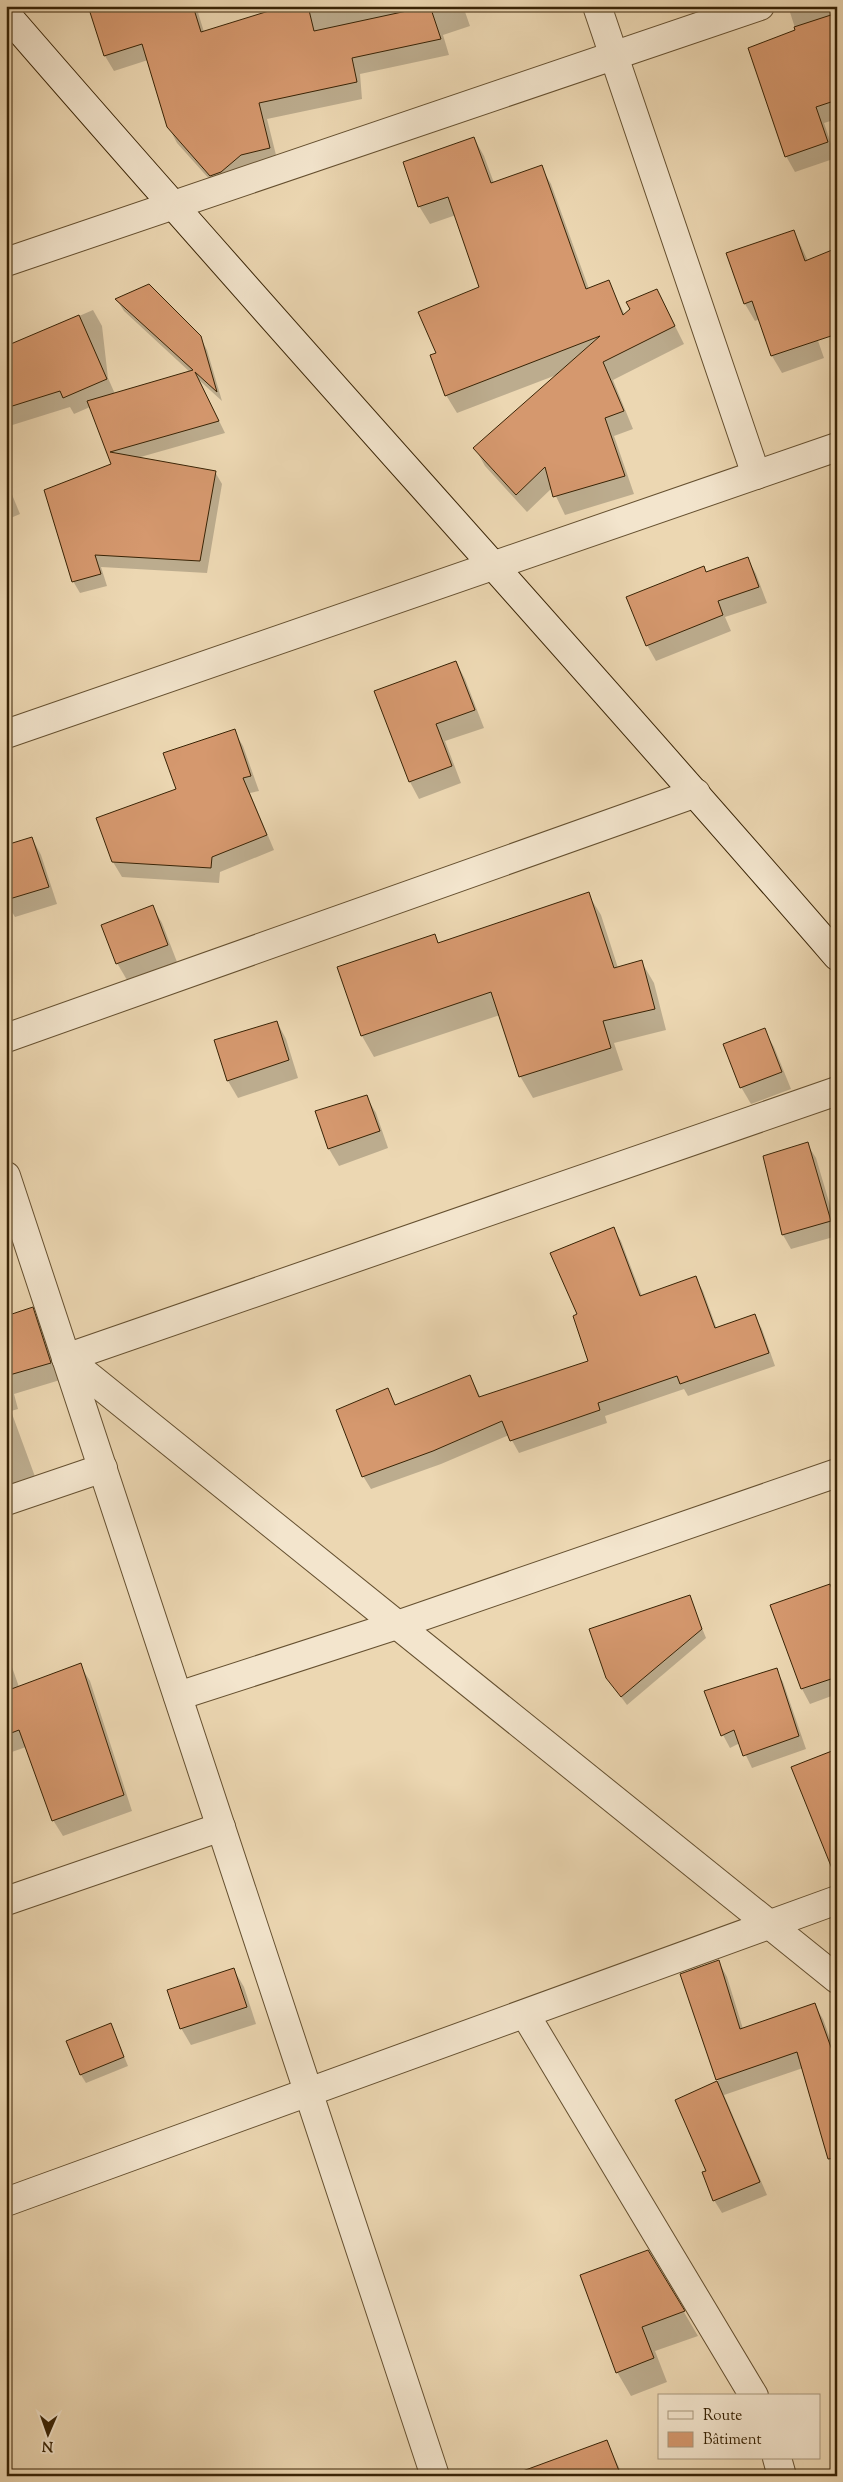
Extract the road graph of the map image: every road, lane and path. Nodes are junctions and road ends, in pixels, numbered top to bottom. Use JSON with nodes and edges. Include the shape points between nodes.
{"nodes":[{"id":1,"x":597,"y":6,"type":"edge"},
{"id":2,"x":760,"y":6,"type":"edge"},
{"id":3,"x":6,"y":14,"type":"edge"},
{"id":4,"x":614,"y":56,"type":"junction"},
{"id":5,"x":172,"y":206,"type":"junction"},
{"id":6,"x":6,"y":262,"type":"edge"},
{"id":7,"x":837,"y":447,"type":"edge"},
{"id":8,"x":756,"y":475,"type":"junction"},
{"id":9,"x":492,"y":566,"type":"junction"},
{"id":10,"x":6,"y":734,"type":"edge"},
{"id":11,"x":696,"y":793,"type":"junction"},
{"id":12,"x":837,"y":956,"type":"edge"},
{"id":13,"x":6,"y":1038,"type":"edge"},
{"id":14,"x":837,"y":1091,"type":"edge"},
{"id":15,"x":6,"y":1176,"type":"edge"},
{"id":16,"x":66,"y":1358,"type":"junction"},
{"id":17,"x":103,"y":1468,"type":"junction"},
{"id":18,"x":837,"y":1473,"type":"edge"},
{"id":19,"x":6,"y":1501,"type":"edge"},
{"id":20,"x":397,"y":1625,"type":"junction"},
{"id":21,"x":178,"y":1696,"type":"junction"},
{"id":22,"x":221,"y":1827,"type":"junction"},
{"id":23,"x":837,"y":1900,"type":"edge"},
{"id":24,"x":6,"y":1901,"type":"edge"},
{"id":25,"x":770,"y":1925,"type":"junction"},
{"id":26,"x":837,"y":1979,"type":"edge"},
{"id":27,"x":525,"y":2014,"type":"junction"},
{"id":28,"x":308,"y":2092,"type":"junction"},
{"id":29,"x":6,"y":2202,"type":"edge"},
{"id":30,"x":753,"y":2394,"type":"edge"},
{"id":31,"x":778,"y":2460,"type":"edge"},
{"id":32,"x":435,"y":2476,"type":"edge"},
{"id":33,"x":782,"y":2476,"type":"edge"}],
"edges":[{"from":1,"to":4,"type":"street"},
{"from":2,"to":4,"type":"street"},
{"from":3,"to":5,"type":"street"},
{"from":4,"to":5,"type":"street"},
{"from":4,"to":8,"type":"street"},
{"from":5,"to":6,"type":"street"},
{"from":5,"to":9,"type":"street"},
{"from":7,"to":8,"type":"street"},
{"from":8,"to":9,"type":"street"},
{"from":9,"to":10,"type":"street"},
{"from":9,"to":11,"type":"street"},
{"from":11,"to":12,"type":"street"},
{"from":11,"to":13,"type":"street"},
{"from":14,"to":16,"type":"street"},
{"from":15,"to":16,"type":"street"},
{"from":16,"to":17,"type":"street"},
{"from":16,"to":20,"type":"street"},
{"from":17,"to":19,"type":"street"},
{"from":17,"to":21,"type":"street"},
{"from":18,"to":20,"type":"street"},
{"from":20,"to":21,"type":"street"},
{"from":20,"to":25,"type":"street"},
{"from":21,"to":22,"type":"street"},
{"from":22,"to":24,"type":"street"},
{"from":22,"to":28,"type":"street"},
{"from":23,"to":25,"type":"street"},
{"from":25,"to":26,"type":"street"},
{"from":25,"to":27,"type":"street"},
{"from":27,"to":28,"type":"street"},
{"from":27,"to":30,"type":"street"},
{"from":28,"to":29,"type":"street"},
{"from":28,"to":32,"type":"street"},
{"from":31,"to":33,"type":"street"}]}
